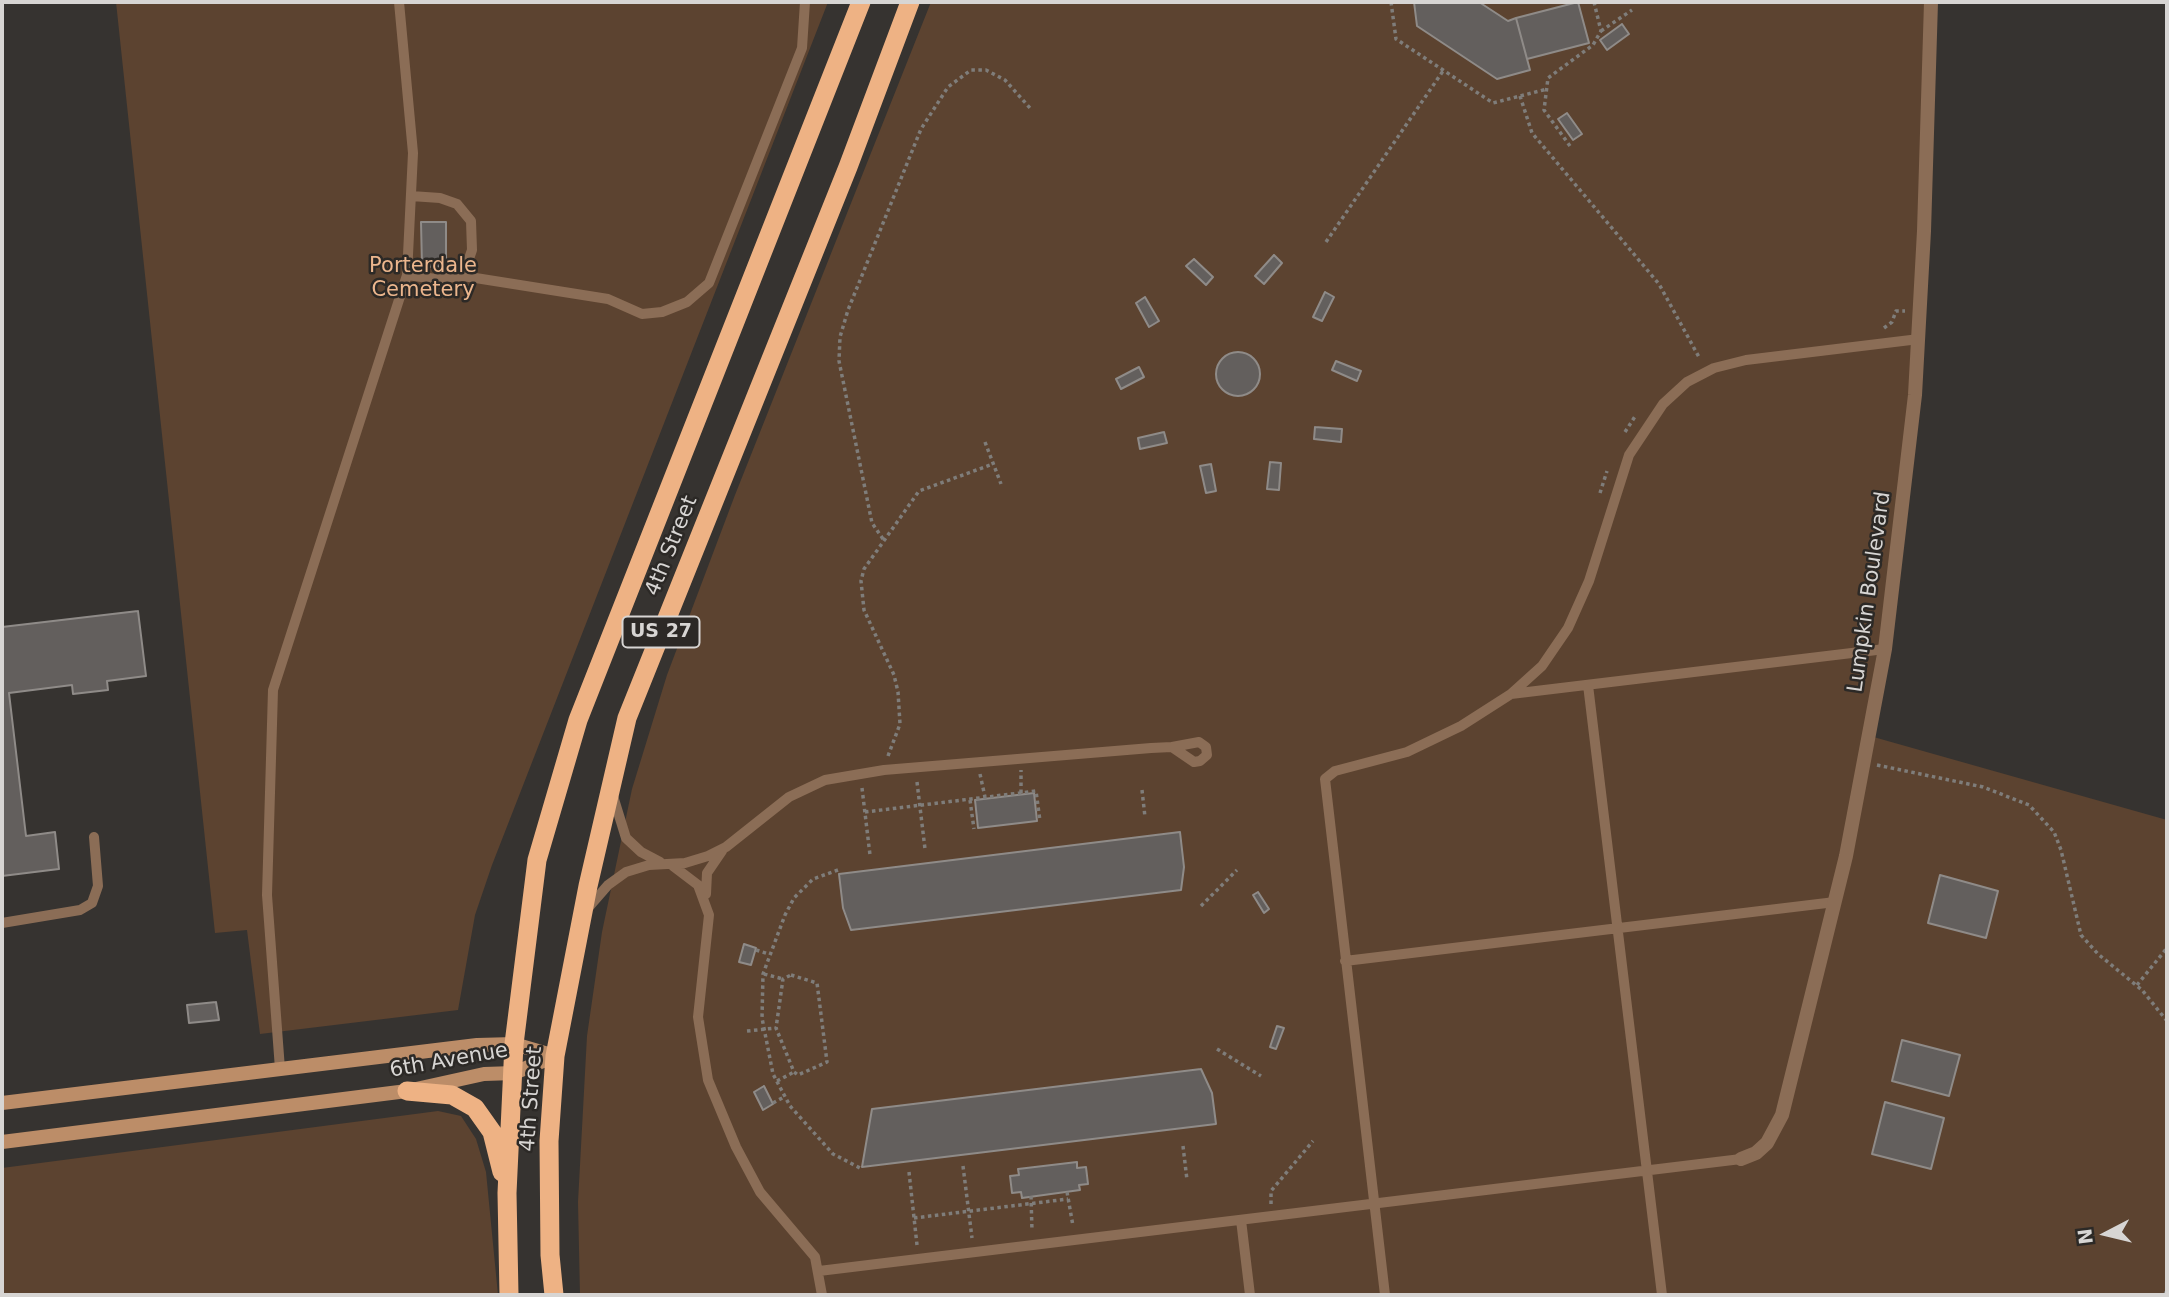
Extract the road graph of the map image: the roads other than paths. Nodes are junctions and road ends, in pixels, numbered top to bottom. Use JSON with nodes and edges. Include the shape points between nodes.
{"nodes":[{"id":1,"x":399,"y":2,"type":"edge"},
{"id":2,"x":806,"y":2,"type":"edge"},
{"id":3,"x":860,"y":2,"type":"edge"},
{"id":4,"x":910,"y":2,"type":"edge"},
{"id":5,"x":1931,"y":2,"type":"edge"},
{"id":6,"x":411,"y":196,"type":"junction"},
{"id":7,"x":407,"y":275,"type":"junction"},
{"id":8,"x":463,"y":276,"type":"junction"},
{"id":9,"x":1919,"y":339,"type":"junction"},
{"id":10,"x":1885,"y":649,"type":"junction"},
{"id":11,"x":1588,"y":685,"type":"junction"},
{"id":12,"x":1511,"y":694,"type":"junction"},
{"id":13,"x":1172,"y":747,"type":"dead end"},
{"id":14,"x":612,"y":782,"type":"junction"},
{"id":15,"x":94,"y":837,"type":"dead end"},
{"id":16,"x":726,"y":847,"type":"junction"},
{"id":17,"x":668,"y":865,"type":"junction"},
{"id":18,"x":707,"y":902,"type":"junction"},
{"id":19,"x":1835,"y":902,"type":"junction"},
{"id":20,"x":582,"y":916,"type":"junction"},
{"id":21,"x":2,"y":923,"type":"edge"},
{"id":22,"x":1618,"y":928,"type":"junction"},
{"id":23,"x":1345,"y":961,"type":"junction"},
{"id":24,"x":514,"y":1044,"type":"junction"},
{"id":25,"x":555,"y":1056,"type":"junction"},
{"id":26,"x":280,"y":1069,"type":"junction"},
{"id":27,"x":514,"y":1073,"type":"junction"},
{"id":28,"x":407,"y":1091,"type":"junction"},
{"id":29,"x":2,"y":1103,"type":"edge"},
{"id":30,"x":2,"y":1142,"type":"edge"},
{"id":31,"x":1741,"y":1159,"type":"joint"},
{"id":32,"x":1647,"y":1171,"type":"junction"},
{"id":33,"x":507,"y":1193,"type":"junction"},
{"id":34,"x":1374,"y":1204,"type":"junction"},
{"id":35,"x":1241,"y":1220,"type":"junction"},
{"id":36,"x":819,"y":1271,"type":"junction"},
{"id":37,"x":509,"y":1295,"type":"edge"},
{"id":38,"x":554,"y":1295,"type":"edge"},
{"id":39,"x":822,"y":1295,"type":"edge"},
{"id":40,"x":1250,"y":1295,"type":"edge"},
{"id":41,"x":1385,"y":1295,"type":"edge"},
{"id":42,"x":1662,"y":1295,"type":"edge"}],
"edges":[{"from":1,"to":6,"type":"lane","via":[[413,153]]},
{"from":2,"to":8,"type":"lane","via":[[802,48],[778,110],[709,283],[687,302],[642,314],[608,299]]},
{"from":3,"to":24,"type":"highway","name":"4th Street","number":"US 27","via":[[578,720],[537,860]]},
{"from":4,"to":14,"type":"highway","name":"4th Street","number":"US 27","via":[[627,718]]},
{"from":5,"to":9,"type":"street","name":"Lumpkin Boulevard"},
{"from":6,"to":7,"type":"lane"},
{"from":6,"to":8,"type":"lane","via":[[457,204],[471,222],[472,250]]},
{"from":7,"to":8,"type":"lane"},
{"from":7,"to":26,"type":"lane","via":[[273,690],[267,895]]},
{"from":9,"to":10,"type":"street","name":"Lumpkin Boulevard","via":[[1908,476]]},
{"from":9,"to":12,"type":"lane","via":[[1730,363],[1702,373],[1676,391],[1629,455],[1589,581],[1568,628],[1542,666]]},
{"from":10,"to":11,"type":"lane"},
{"from":10,"to":19,"type":"street","name":"Lumpkin Boulevard"},
{"from":11,"to":12,"type":"lane"},
{"from":11,"to":22,"type":"lane"},
{"from":12,"to":23,"type":"lane","via":[[1431,742],[1335,771],[1325,779]]},
{"from":13,"to":16,"type":"lane","via":[[977,761],[825,780],[789,797]]},
{"from":14,"to":17,"type":"lane","via":[[626,838],[641,852]]},
{"from":14,"to":20,"type":"highway","name":"4th Street","number":"US 27"},
{"from":15,"to":21,"type":"lane","via":[[98,886],[92,903],[80,910]]},
{"from":16,"to":17,"type":"lane","via":[[697,861]]},
{"from":16,"to":18,"type":"lane","via":[[707,873]]},
{"from":17,"to":18,"type":"lane","via":[[691,877]]},
{"from":17,"to":20,"type":"lane","via":[[638,867],[617,877]]},
{"from":18,"to":36,"type":"lane","via":[[709,924],[698,1017],[708,1080],[749,1173],[771,1208],[812,1252]]},
{"from":19,"to":22,"type":"lane"},
{"from":19,"to":31,"type":"street","name":"Lumpkin Boulevard","via":[[1778,1125],[1763,1147]]},
{"from":20,"to":25,"type":"highway","name":"4th Street","number":"US 27"},
{"from":22,"to":23,"type":"lane"},
{"from":22,"to":32,"type":"lane"},
{"from":23,"to":34,"type":"lane"},
{"from":24,"to":25,"type":"main road","name":"6th Avenue"},
{"from":24,"to":26,"type":"main road","name":"6th Avenue"},
{"from":24,"to":27,"type":"highway","name":"4th Street","number":"US 27"},
{"from":25,"to":27,"type":"main road","name":"6th Avenue"},
{"from":25,"to":38,"type":"highway","name":"4th Street","number":"US 27","via":[[549,1141]]},
{"from":26,"to":29,"type":"main road","name":"6th Avenue"},
{"from":27,"to":28,"type":"main road","name":"6th Avenue","via":[[484,1074]]},
{"from":27,"to":33,"type":"highway","name":"4th Street","number":"US 27"},
{"from":28,"to":30,"type":"main road","name":"6th Avenue"},
{"from":28,"to":33,"type":"highway","via":[[452,1095],[475,1108],[492,1132]]},
{"from":31,"to":32,"type":"lane"},
{"from":32,"to":34,"type":"lane"},
{"from":32,"to":42,"type":"lane"},
{"from":33,"to":37,"type":"highway","name":"4th Street","number":"US 27"},
{"from":34,"to":35,"type":"lane"},
{"from":34,"to":41,"type":"lane"},
{"from":35,"to":36,"type":"lane"},
{"from":35,"to":40,"type":"lane"},
{"from":36,"to":39,"type":"lane"}]}
